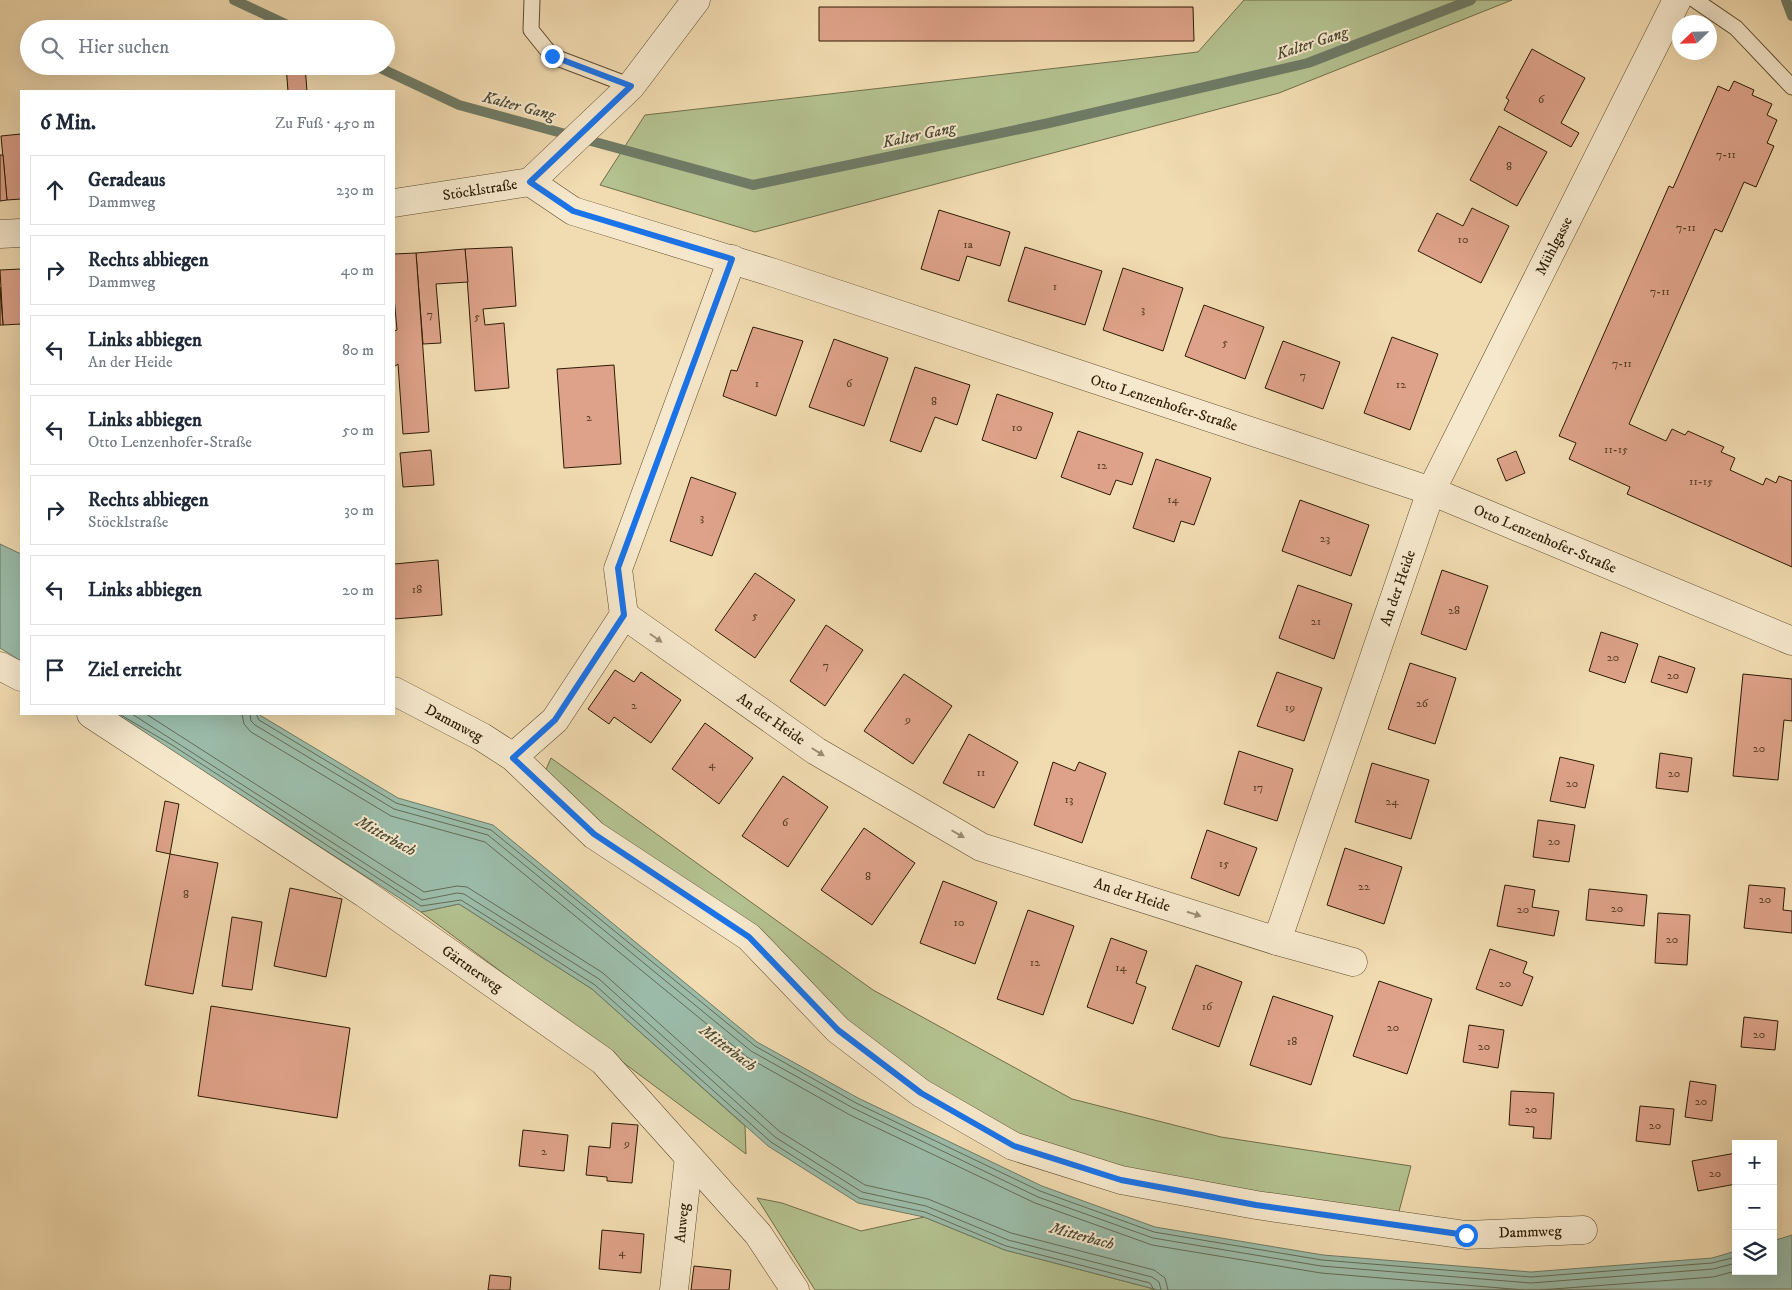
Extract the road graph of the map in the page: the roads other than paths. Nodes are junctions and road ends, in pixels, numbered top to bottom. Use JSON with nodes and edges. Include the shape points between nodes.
{"nodes":[{"id":1,"x":532,"y":0,"type":"edge"},
{"id":2,"x":696,"y":0,"type":"edge"},
{"id":3,"x":1677,"y":0,"type":"edge"},
{"id":4,"x":1695,"y":0,"type":"edge"},
{"id":5,"x":631,"y":86,"type":"junction"},
{"id":6,"x":1792,"y":87,"type":"edge"},
{"id":7,"x":530,"y":182,"type":"junction"},
{"id":8,"x":395,"y":203,"type":"edge"},
{"id":9,"x":20,"y":233,"type":"edge"},
{"id":10,"x":0,"y":234,"type":"edge"},
{"id":11,"x":732,"y":259,"type":"junction"},
{"id":12,"x":1431,"y":492,"type":"junction"},
{"id":13,"x":624,"y":615,"type":"junction"},
{"id":14,"x":1792,"y":641,"type":"edge"},
{"id":15,"x":0,"y":666,"type":"edge"},
{"id":16,"x":20,"y":676,"type":"edge"},
{"id":17,"x":395,"y":692,"type":"edge"},
{"id":18,"x":93,"y":715,"type":"edge"},
{"id":19,"x":513,"y":758,"type":"junction"},
{"id":20,"x":1277,"y":940,"type":"junction"},
{"id":21,"x":1353,"y":962,"type":"dead end"},
{"id":22,"x":689,"y":1157,"type":"junction"},
{"id":23,"x":1583,"y":1230,"type":"dead end"},
{"id":24,"x":674,"y":1290,"type":"edge"},
{"id":25,"x":795,"y":1290,"type":"edge"}],
"edges":[{"from":1,"to":5,"type":"lane","via":[[532,30],[552,56]]},
{"from":2,"to":5,"type":"street","name":"Stöcklstraße"},
{"from":3,"to":12,"type":"street","name":"Mühlgasse"},
{"from":4,"to":6,"type":"lane","via":[[1736,28]]},
{"from":5,"to":7,"type":"street","name":"Stöcklstraße"},
{"from":7,"to":8,"type":"street","name":"Stöcklstraße"},
{"from":7,"to":11,"type":"street","name":"Otto Lenzenhofer-Straße","via":[[573,211]]},
{"from":9,"to":10,"type":"street"},
{"from":11,"to":12,"type":"street","name":"Otto Lenzenhofer-Straße"},
{"from":11,"to":13,"type":"street","via":[[618,568]]},
{"from":12,"to":14,"type":"street","name":"Otto Lenzenhofer-Straße"},
{"from":12,"to":20,"type":"street","name":"An der Heide"},
{"from":13,"to":19,"type":"street","via":[[555,720]]},
{"from":13,"to":20,"type":"street","name":"An der Heide","one_way":true,"via":[[816,751],[981,847]]},
{"from":15,"to":16,"type":"street"},
{"from":17,"to":19,"type":"street","name":"Dammweg","via":[[482,737]]},
{"from":18,"to":22,"type":"street","name":"Gärtnerweg","via":[[364,893],[603,1060]]},
{"from":19,"to":23,"type":"street","name":"Dammweg","via":[[594,834],[749,937],[838,1030],[921,1093],[1014,1146],[1121,1180],[1256,1205],[1466,1235]]},
{"from":20,"to":21,"type":"street","name":"An der Heide"},
{"from":22,"to":24,"type":"street","name":"Auweg"},
{"from":22,"to":25,"type":"street","name":"Gärtnerweg","via":[[758,1234]]}]}
